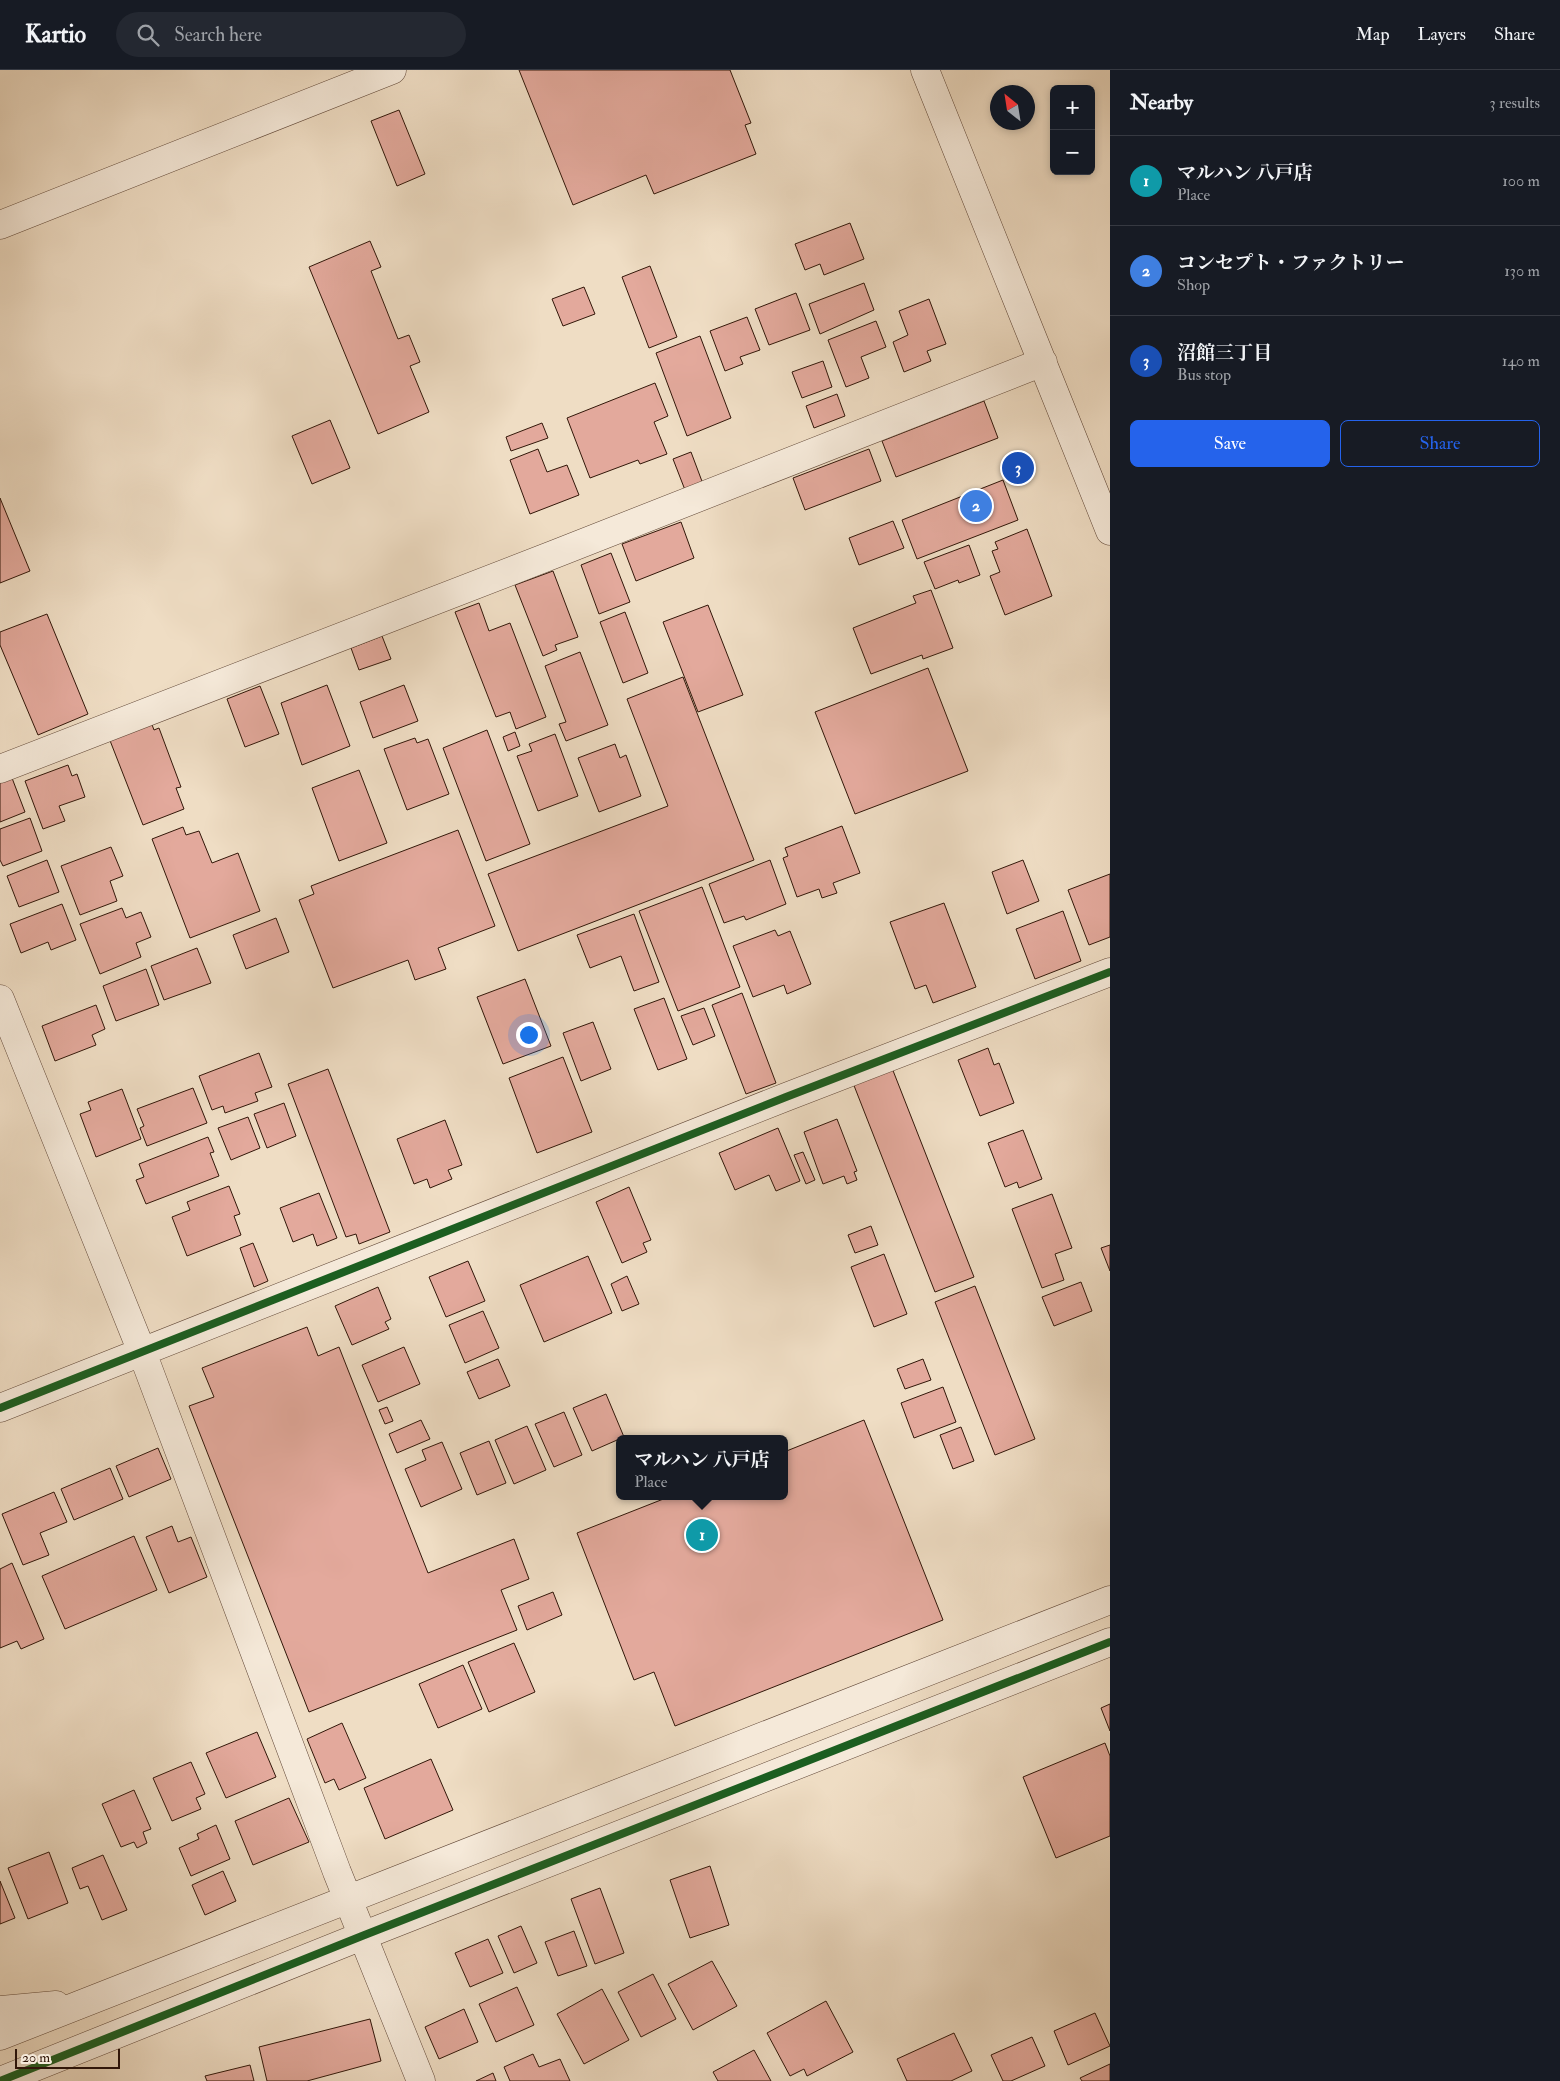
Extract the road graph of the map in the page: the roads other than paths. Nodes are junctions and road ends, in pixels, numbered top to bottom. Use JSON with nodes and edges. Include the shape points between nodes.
{"nodes":[{"id":1,"x":392,"y":70,"type":"edge"},
{"id":2,"x":925,"y":70,"type":"edge"},
{"id":3,"x":0,"y":225,"type":"edge"},
{"id":4,"x":1043,"y":362,"type":"junction"},
{"id":5,"x":1110,"y":531,"type":"edge"},
{"id":6,"x":0,"y":769,"type":"edge"},
{"id":7,"x":1110,"y":972,"type":"edge"},
{"id":8,"x":0,"y":999,"type":"edge"},
{"id":9,"x":142,"y":1352,"type":"junction"},
{"id":10,"x":0,"y":1408,"type":"edge"},
{"id":11,"x":1110,"y":1600,"type":"edge"},
{"id":12,"x":1110,"y":1642,"type":"edge"},
{"id":13,"x":347,"y":1899,"type":"junction"},
{"id":14,"x":362,"y":1936,"type":"junction"},
{"id":15,"x":87,"y":2002,"type":"junction"},
{"id":16,"x":0,"y":2010,"type":"edge"},
{"id":17,"x":0,"y":2036,"type":"edge"},
{"id":18,"x":110,"y":2037,"type":"junction"},
{"id":19,"x":0,"y":2081,"type":"edge"},
{"id":20,"x":47,"y":2081,"type":"edge"},
{"id":21,"x":421,"y":2081,"type":"edge"}],
"edges":[{"from":1,"to":3,"type":"street"},
{"from":2,"to":4,"type":"street"},
{"from":4,"to":5,"type":"street"},
{"from":4,"to":6,"type":"street"},
{"from":7,"to":9,"type":"street","via":[[786,1096]]},
{"from":8,"to":9,"type":"street"},
{"from":9,"to":10,"type":"street"},
{"from":9,"to":13,"type":"street"},
{"from":11,"to":13,"type":"street"},
{"from":12,"to":14,"type":"street"},
{"from":13,"to":14,"type":"street"},
{"from":13,"to":15,"type":"street"},
{"from":14,"to":18,"type":"street"},
{"from":14,"to":21,"type":"street"},
{"from":15,"to":16,"type":"street"},
{"from":15,"to":17,"type":"street"},
{"from":18,"to":19,"type":"street"},
{"from":18,"to":20,"type":"street"}]}
